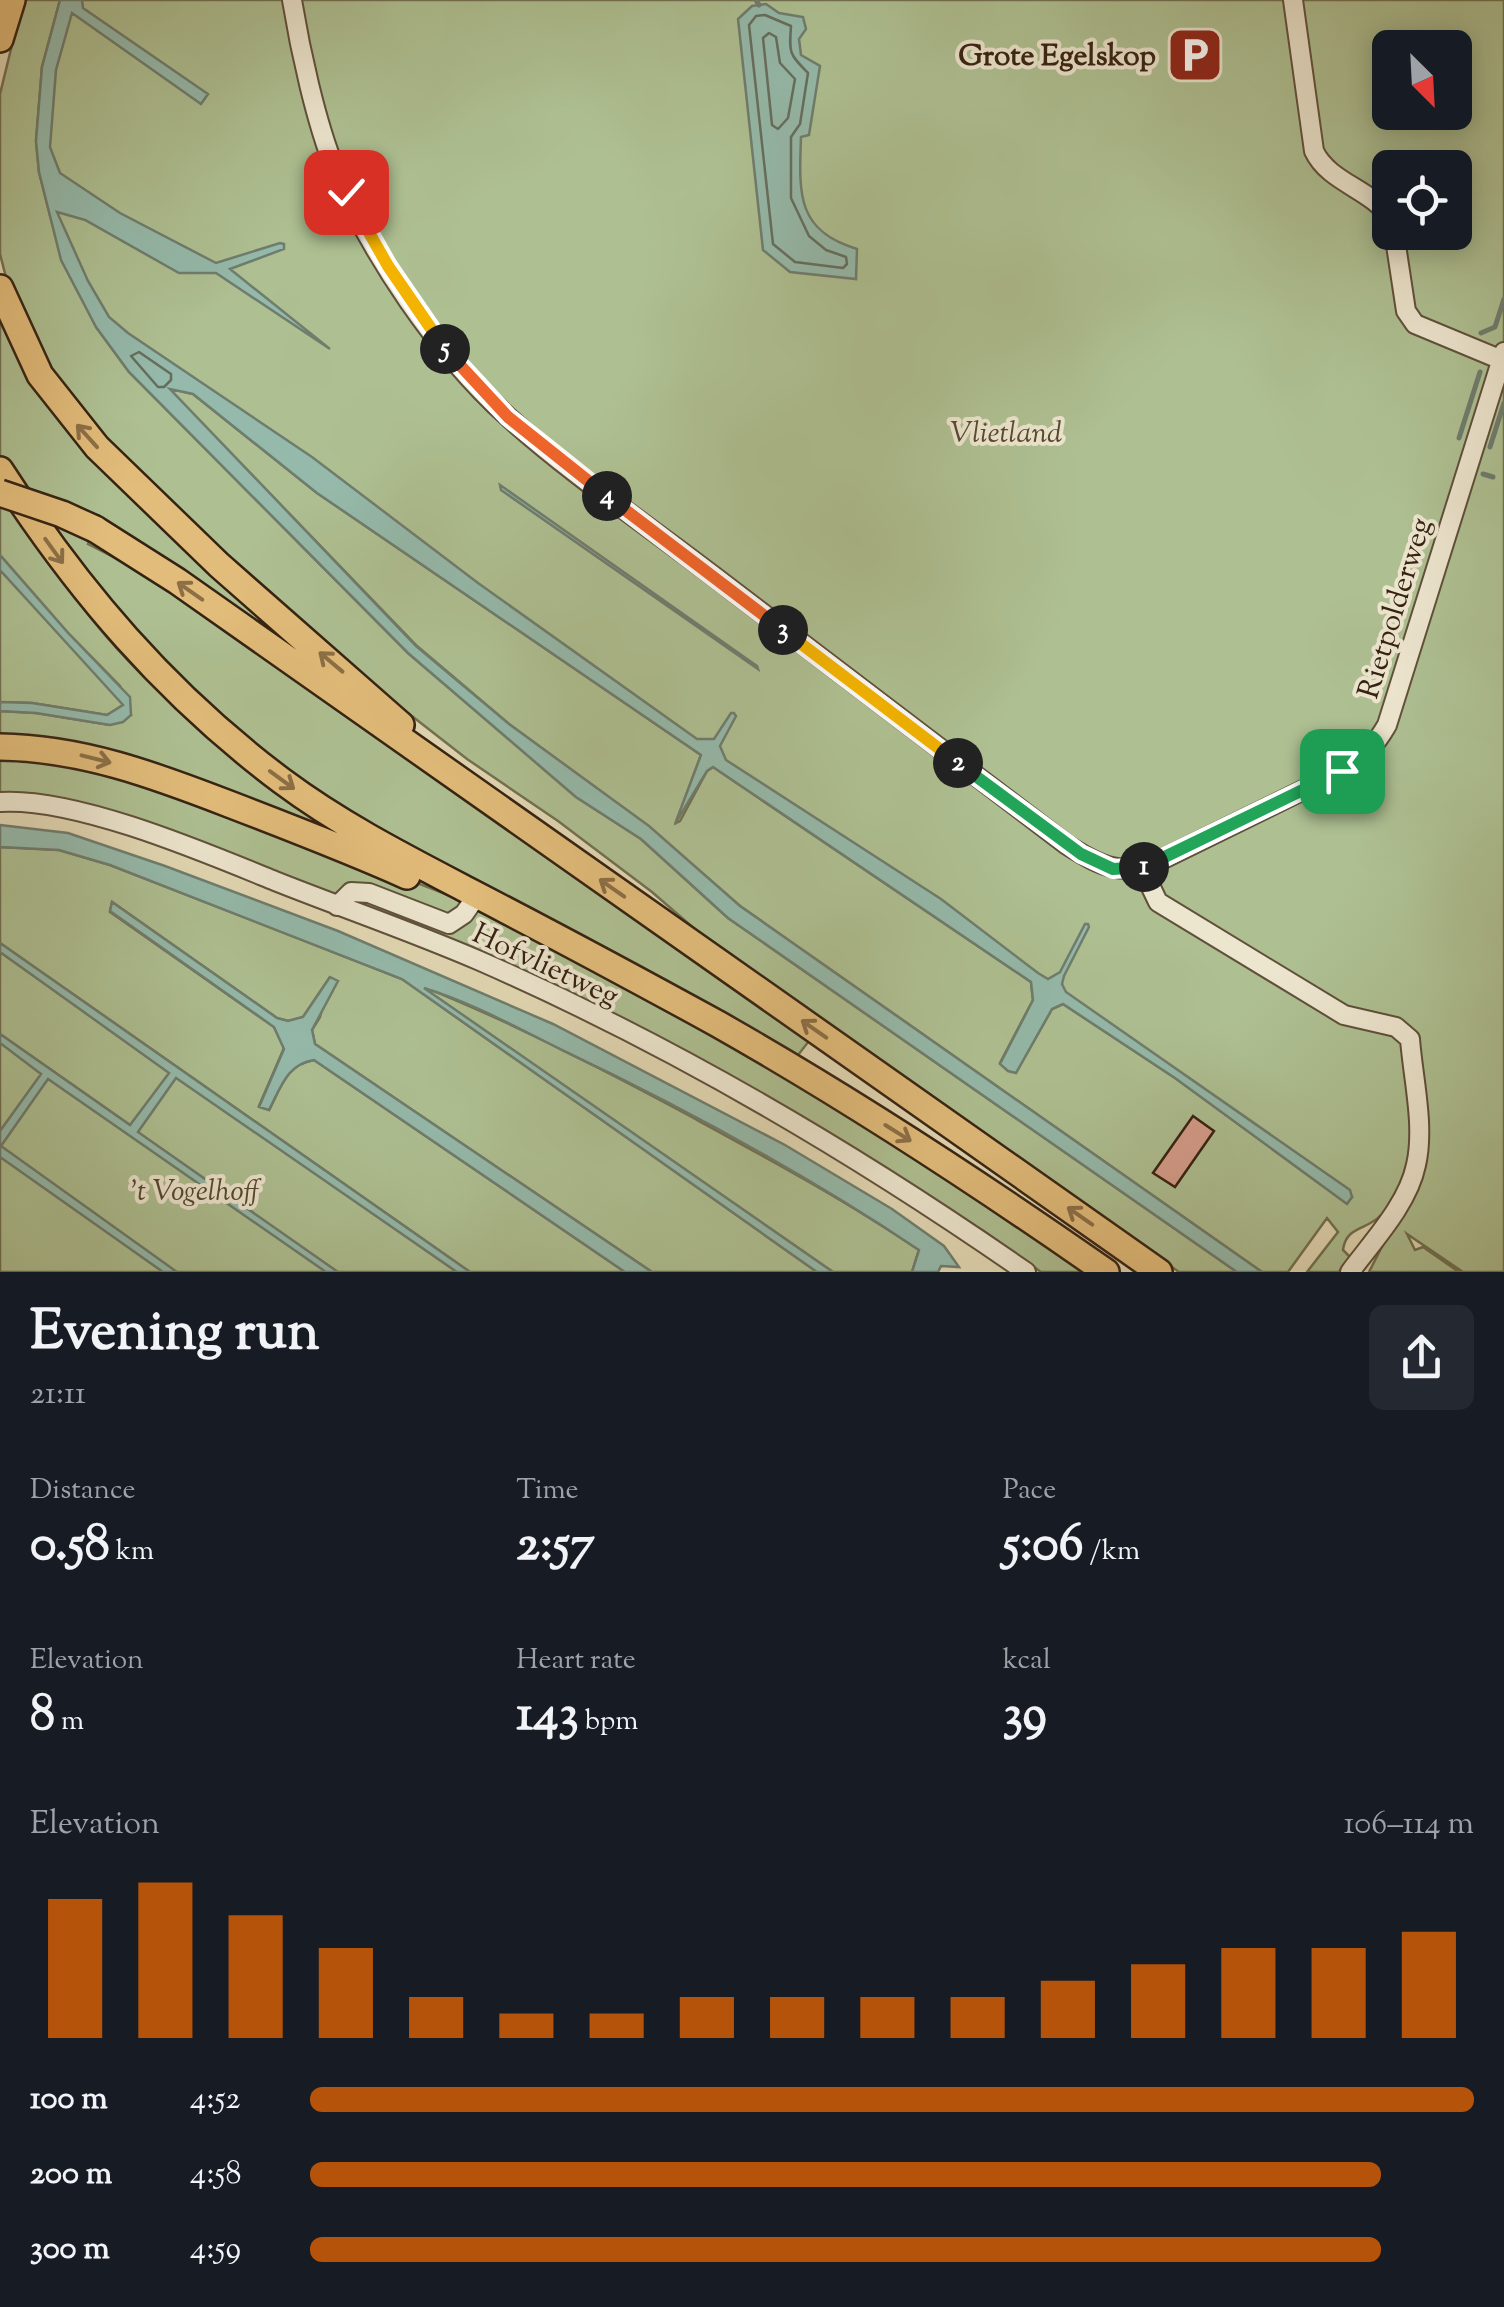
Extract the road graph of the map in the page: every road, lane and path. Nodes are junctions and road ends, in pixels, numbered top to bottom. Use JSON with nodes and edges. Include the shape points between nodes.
{"nodes":[{"id":1,"x":12,"y":0,"type":"edge"},
{"id":2,"x":292,"y":0,"type":"edge"},
{"id":3,"x":1293,"y":0,"type":"edge"},
{"id":4,"x":0,"y":39,"type":"edge"},
{"id":5,"x":1372,"y":200,"type":"edge"},
{"id":6,"x":1397,"y":250,"type":"edge"},
{"id":7,"x":0,"y":288,"type":"edge"},
{"id":8,"x":1503,"y":357,"type":"edge"},
{"id":9,"x":0,"y":470,"type":"edge"},
{"id":10,"x":0,"y":494,"type":"edge"},
{"id":11,"x":0,"y":747,"type":"edge"},
{"id":12,"x":453,"y":775,"type":"junction"},
{"id":13,"x":0,"y":802,"type":"edge"},
{"id":14,"x":1146,"y":867,"type":"junction"},
{"id":15,"x":471,"y":904,"type":"junction"},
{"id":16,"x":338,"y":906,"type":"junction"},
{"id":17,"x":584,"y":954,"type":"junction"},
{"id":18,"x":1026,"y":1272,"type":"edge"},
{"id":19,"x":1106,"y":1272,"type":"edge"},
{"id":20,"x":1160,"y":1272,"type":"edge"},
{"id":21,"x":1350,"y":1272,"type":"edge"}],
"edges":[{"from":1,"to":4,"type":"highway"},
{"from":2,"to":14,"type":"street","via":[[346,192],[388,266],[471,380],[591,484],[1066,845],[1113,869]]},
{"from":3,"to":5,"type":"street","via":[[1314,151],[1320,164]]},
{"from":6,"to":8,"type":"street","via":[[1406,311],[1415,324]]},
{"from":12,"to":7,"type":"highway","one_way":true,"via":[[97,447],[40,374]]},
{"from":8,"to":14,"type":"street","name":"Rietpolderweg","via":[[1377,743],[1342,771]]},
{"from":9,"to":17,"type":"highway","one_way":true,"via":[[99,610],[234,744],[364,835]]},
{"from":12,"to":10,"type":"highway","one_way":true,"bridge":true,"via":[[95,529]]},
{"from":11,"to":15,"type":"highway","one_way":true,"via":[[53,749],[124,766],[322,839]]},
{"from":20,"to":12,"type":"highway","one_way":true},
{"from":13,"to":16,"type":"street","name":"Hofvlietweg","via":[[84,812]]},
{"from":14,"to":21,"type":"street","via":[[1158,902],[1344,1015],[1396,1027],[1410,1039],[1416,1168]]},
{"from":15,"to":16,"type":"street","via":[[448,924],[368,893],[351,892]]},
{"from":15,"to":17,"type":"highway"},
{"from":16,"to":18,"type":"street","name":"Hofvlietweg","via":[[480,961],[659,1048],[836,1146]]},
{"from":17,"to":19,"type":"highway","one_way":true,"via":[[814,1080]]}]}
